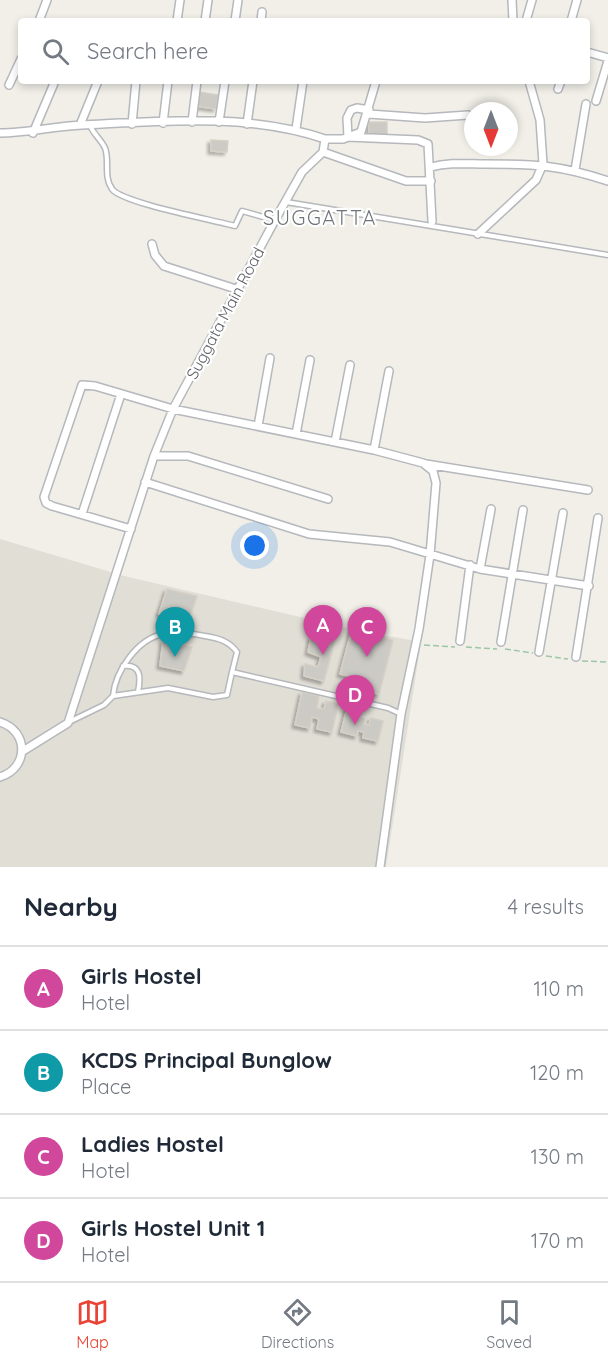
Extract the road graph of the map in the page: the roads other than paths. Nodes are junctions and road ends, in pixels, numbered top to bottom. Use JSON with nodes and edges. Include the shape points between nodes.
{"nodes":[{"id":1,"x":47,"y":0,"type":"edge"},
{"id":2,"x":180,"y":0,"type":"edge"},
{"id":3,"x":208,"y":0,"type":"edge"},
{"id":4,"x":238,"y":0,"type":"edge"},
{"id":5,"x":512,"y":0,"type":"edge"},
{"id":6,"x":532,"y":0,"type":"edge"},
{"id":7,"x":577,"y":0,"type":"edge"},
{"id":8,"x":262,"y":12,"type":"dead end"},
{"id":9,"x":40,"y":18,"type":"edge"},
{"id":10,"x":177,"y":18,"type":"edge"},
{"id":11,"x":205,"y":18,"type":"edge"},
{"id":12,"x":235,"y":18,"type":"edge"},
{"id":13,"x":261,"y":18,"type":"edge"},
{"id":14,"x":513,"y":18,"type":"edge"},
{"id":15,"x":527,"y":18,"type":"edge"},
{"id":16,"x":572,"y":18,"type":"edge"},
{"id":17,"x":590,"y":53,"type":"edge"},
{"id":18,"x":608,"y":59,"type":"edge"},
{"id":19,"x":18,"y":66,"type":"edge"},
{"id":20,"x":53,"y":84,"type":"edge"},
{"id":21,"x":97,"y":84,"type":"edge"},
{"id":22,"x":136,"y":84,"type":"edge"},
{"id":23,"x":168,"y":84,"type":"edge"},
{"id":24,"x":197,"y":84,"type":"edge"},
{"id":25,"x":225,"y":84,"type":"edge"},
{"id":26,"x":253,"y":84,"type":"edge"},
{"id":27,"x":303,"y":84,"type":"edge"},
{"id":28,"x":375,"y":84,"type":"edge"},
{"id":29,"x":530,"y":84,"type":"edge"},
{"id":30,"x":560,"y":84,"type":"edge"},
{"id":31,"x":9,"y":85,"type":"dead end"},
{"id":32,"x":558,"y":89,"type":"dead end"},
{"id":33,"x":596,"y":101,"type":"dead end"},
{"id":34,"x":586,"y":104,"type":"dead end"},
{"id":35,"x":369,"y":112,"type":"junction"},
{"id":36,"x":464,"y":116,"type":"edge"},
{"id":37,"x":192,"y":122,"type":"junction"},
{"id":38,"x":219,"y":122,"type":"junction"},
{"id":39,"x":163,"y":123,"type":"junction"},
{"id":40,"x":132,"y":124,"type":"junction"},
{"id":41,"x":247,"y":124,"type":"junction"},
{"id":42,"x":80,"y":125,"type":"junction"},
{"id":43,"x":90,"y":125,"type":"junction"},
{"id":44,"x":296,"y":129,"type":"junction"},
{"id":45,"x":0,"y":133,"type":"edge"},
{"id":46,"x":33,"y":133,"type":"junction"},
{"id":47,"x":348,"y":137,"type":"junction"},
{"id":48,"x":325,"y":139,"type":"junction"},
{"id":49,"x":323,"y":152,"type":"junction"},
{"id":50,"x":543,"y":164,"type":"junction"},
{"id":51,"x":431,"y":167,"type":"junction"},
{"id":52,"x":574,"y":170,"type":"junction"},
{"id":53,"x":431,"y":181,"type":"junction"},
{"id":54,"x":608,"y":181,"type":"edge"},
{"id":55,"x":286,"y":202,"type":"junction"},
{"id":56,"x":275,"y":220,"type":"junction"},
{"id":57,"x":432,"y":221,"type":"dead end"},
{"id":58,"x":478,"y":234,"type":"junction"},
{"id":59,"x":152,"y":244,"type":"dead end"},
{"id":60,"x":608,"y":255,"type":"edge"},
{"id":61,"x":236,"y":290,"type":"junction"},
{"id":62,"x":270,"y":358,"type":"dead end"},
{"id":63,"x":310,"y":360,"type":"dead end"},
{"id":64,"x":350,"y":365,"type":"dead end"},
{"id":65,"x":389,"y":372,"type":"dead end"},
{"id":66,"x":121,"y":394,"type":"junction"},
{"id":67,"x":173,"y":409,"type":"junction"},
{"id":68,"x":258,"y":426,"type":"junction"},
{"id":69,"x":296,"y":434,"type":"junction"},
{"id":70,"x":335,"y":442,"type":"junction"},
{"id":71,"x":374,"y":450,"type":"junction"},
{"id":72,"x":154,"y":456,"type":"junction"},
{"id":73,"x":423,"y":463,"type":"junction"},
{"id":74,"x":145,"y":483,"type":"junction"},
{"id":75,"x":588,"y":490,"type":"dead end"},
{"id":76,"x":328,"y":499,"type":"dead end"},
{"id":77,"x":491,"y":509,"type":"dead end"},
{"id":78,"x":523,"y":510,"type":"dead end"},
{"id":79,"x":563,"y":513,"type":"dead end"},
{"id":80,"x":82,"y":514,"type":"junction"},
{"id":81,"x":598,"y":518,"type":"dead end"},
{"id":82,"x":131,"y":529,"type":"junction"},
{"id":83,"x":429,"y":555,"type":"junction"},
{"id":84,"x":470,"y":566,"type":"junction"},
{"id":85,"x":480,"y":569,"type":"junction"},
{"id":86,"x":513,"y":573,"type":"junction"},
{"id":87,"x":551,"y":579,"type":"junction"},
{"id":88,"x":589,"y":586,"type":"junction"},
{"id":89,"x":460,"y":641,"type":"dead end"},
{"id":90,"x":501,"y":642,"type":"dead end"},
{"id":91,"x":539,"y":652,"type":"dead end"},
{"id":92,"x":576,"y":659,"type":"road end"},
{"id":93,"x":122,"y":666,"type":"junction"},
{"id":94,"x":232,"y":672,"type":"junction"},
{"id":95,"x":138,"y":692,"type":"junction"},
{"id":96,"x":113,"y":696,"type":"junction"},
{"id":97,"x":401,"y":714,"type":"junction"},
{"id":98,"x":0,"y":722,"type":"edge"},
{"id":99,"x":68,"y":723,"type":"junction"},
{"id":100,"x":23,"y":751,"type":"junction"},
{"id":101,"x":0,"y":777,"type":"edge"},
{"id":102,"x":380,"y":867,"type":"edge"}],
"edges":[{"from":1,"to":9,"type":"street"},
{"from":2,"to":10,"type":"street"},
{"from":3,"to":11,"type":"street"},
{"from":4,"to":12,"type":"street"},
{"from":5,"to":14,"type":"street"},
{"from":6,"to":15,"type":"street"},
{"from":7,"to":16,"type":"street"},
{"from":8,"to":13,"type":"street"},
{"from":17,"to":18,"type":"street"},
{"from":18,"to":33,"type":"street"},
{"from":19,"to":31,"type":"street"},
{"from":20,"to":46,"type":"street"},
{"from":21,"to":42,"type":"street"},
{"from":22,"to":40,"type":"street"},
{"from":23,"to":39,"type":"street"},
{"from":24,"to":37,"type":"street"},
{"from":25,"to":38,"type":"street"},
{"from":26,"to":41,"type":"street"},
{"from":27,"to":44,"type":"street"},
{"from":28,"to":35,"type":"street"},
{"from":29,"to":50,"type":"street","via":[[540,120]]},
{"from":30,"to":32,"type":"street"},
{"from":34,"to":52,"type":"street"},
{"from":35,"to":36,"type":"street","via":[[425,118]]},
{"from":35,"to":47,"type":"street","via":[[361,132]]},
{"from":35,"to":47,"type":"street","via":[[351,110],[347,118]]},
{"from":37,"to":38,"type":"street"},
{"from":37,"to":39,"type":"street"},
{"from":38,"to":41,"type":"street"},
{"from":39,"to":40,"type":"street"},
{"from":40,"to":43,"type":"street"},
{"from":41,"to":44,"type":"street"},
{"from":42,"to":43,"type":"street"},
{"from":42,"to":46,"type":"street"},
{"from":43,"to":56,"type":"lane","via":[[105,148],[107,178],[115,192],[134,201],[236,226],[242,211]]},
{"from":44,"to":48,"type":"street"},
{"from":45,"to":46,"type":"street"},
{"from":47,"to":48,"type":"street"},
{"from":47,"to":51,"type":"street","via":[[425,141],[430,147]]},
{"from":48,"to":49,"type":"street"},
{"from":49,"to":53,"type":"street","via":[[406,181]]},
{"from":49,"to":55,"type":"street","name":"Suggata Main Road","via":[[302,172]]},
{"from":50,"to":51,"type":"street","via":[[448,163]]},
{"from":50,"to":52,"type":"street"},
{"from":50,"to":58,"type":"street","via":[[536,180]]},
{"from":51,"to":53,"type":"street"},
{"from":52,"to":54,"type":"street"},
{"from":53,"to":57,"type":"street"},
{"from":55,"to":56,"type":"street","name":"Suggata Main Road"},
{"from":55,"to":58,"type":"lane"},
{"from":56,"to":61,"type":"street","name":"Suggata Main Road"},
{"from":58,"to":60,"type":"lane"},
{"from":59,"to":61,"type":"street","via":[[164,266]]},
{"from":61,"to":67,"type":"street","name":"Suggata Main Road"},
{"from":62,"to":68,"type":"street"},
{"from":63,"to":69,"type":"street"},
{"from":64,"to":70,"type":"street"},
{"from":65,"to":71,"type":"street"},
{"from":66,"to":67,"type":"street"},
{"from":66,"to":80,"type":"street"},
{"from":66,"to":80,"type":"street","via":[[89,384],[78,390],[44,497],[52,506]]},
{"from":67,"to":68,"type":"street"},
{"from":67,"to":72,"type":"street","name":"Suggata Main Road"},
{"from":68,"to":69,"type":"street"},
{"from":69,"to":70,"type":"street"},
{"from":70,"to":71,"type":"street"},
{"from":71,"to":73,"type":"street"},
{"from":72,"to":74,"type":"street","name":"Suggata Main Road"},
{"from":72,"to":76,"type":"street","via":[[188,456]]},
{"from":73,"to":75,"type":"street"},
{"from":73,"to":83,"type":"street","via":[[433,471],[436,483]]},
{"from":74,"to":82,"type":"street","name":"Suggata Main Road"},
{"from":74,"to":83,"type":"street","via":[[309,534],[390,542]]},
{"from":77,"to":85,"type":"street"},
{"from":78,"to":86,"type":"street"},
{"from":79,"to":87,"type":"street"},
{"from":80,"to":82,"type":"street"},
{"from":81,"to":88,"type":"street"},
{"from":82,"to":99,"type":"street","name":"Suggata Main Road"},
{"from":83,"to":84,"type":"street"},
{"from":83,"to":97,"type":"street"},
{"from":84,"to":85,"type":"street"},
{"from":84,"to":89,"type":"street"},
{"from":85,"to":86,"type":"street"},
{"from":86,"to":87,"type":"street"},
{"from":86,"to":90,"type":"street"},
{"from":87,"to":88,"type":"street"},
{"from":87,"to":91,"type":"street"},
{"from":88,"to":92,"type":"street"},
{"from":93,"to":94,"type":"lane","via":[[141,646],[160,634],[184,632],[231,644],[237,652]]},
{"from":93,"to":95,"type":"lane","via":[[137,668],[141,678]]},
{"from":93,"to":96,"type":"lane","via":[[114,682]]},
{"from":94,"to":95,"type":"lane","via":[[227,695],[213,697],[168,688]]},
{"from":94,"to":97,"type":"lane"},
{"from":95,"to":96,"type":"lane"},
{"from":96,"to":99,"type":"lane","via":[[104,705]]},
{"from":97,"to":102,"type":"street"},
{"from":98,"to":100,"type":"street","via":[[18,733]]},
{"from":99,"to":100,"type":"street"},
{"from":100,"to":101,"type":"street","via":[[16,767]]}]}
